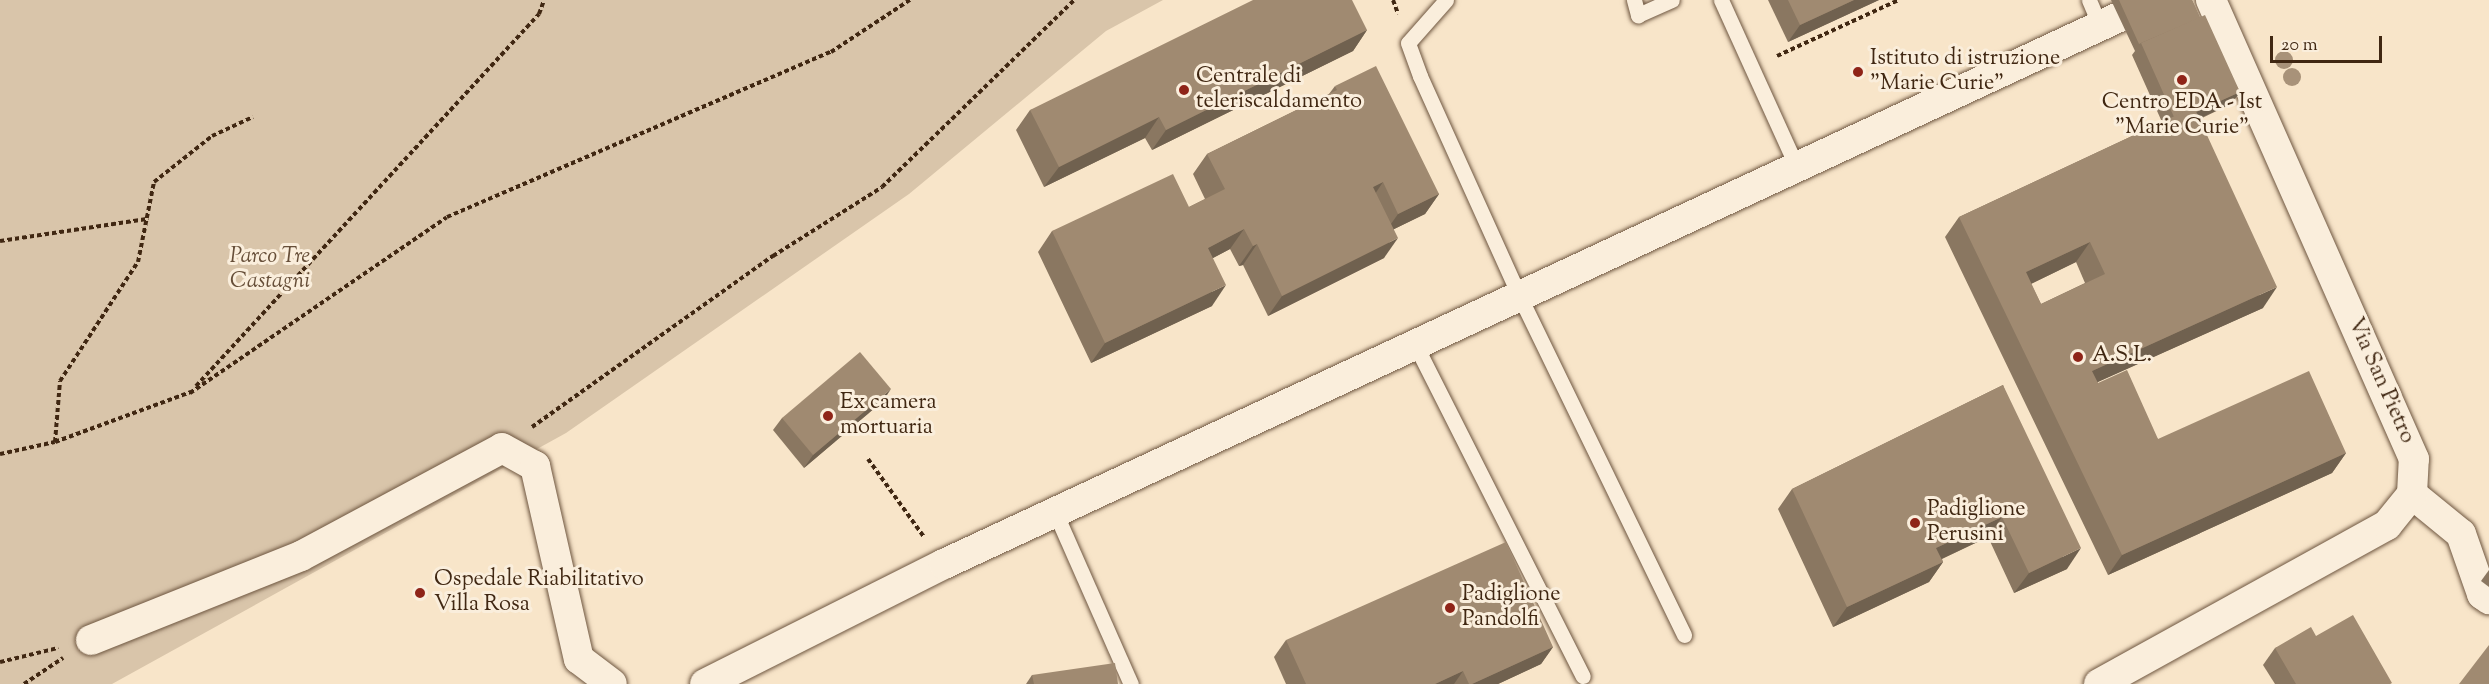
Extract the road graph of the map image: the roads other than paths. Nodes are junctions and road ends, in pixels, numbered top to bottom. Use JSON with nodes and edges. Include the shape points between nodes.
{"nodes":[{"id":1,"x":1446,"y":0,"type":"edge"},
{"id":2,"x":1634,"y":0,"type":"edge"},
{"id":3,"x":1672,"y":0,"type":"edge"},
{"id":4,"x":1721,"y":0,"type":"edge"},
{"id":5,"x":2211,"y":0,"type":"edge"},
{"id":6,"x":2103,"y":14,"type":"edge"},
{"id":7,"x":1796,"y":165,"type":"junction"},
{"id":8,"x":1519,"y":295,"type":"junction"},
{"id":9,"x":1415,"y":344,"type":"junction"},
{"id":10,"x":2412,"y":494,"type":"junction"},
{"id":11,"x":1055,"y":512,"type":"junction"},
{"id":12,"x":2489,"y":599,"type":"edge"},
{"id":13,"x":1684,"y":636,"type":"dead end"},
{"id":14,"x":91,"y":640,"type":"road end"},
{"id":15,"x":1582,"y":676,"type":"dead end"},
{"id":16,"x":612,"y":684,"type":"edge"},
{"id":17,"x":705,"y":684,"type":"edge"},
{"id":18,"x":1131,"y":684,"type":"edge"},
{"id":19,"x":2099,"y":684,"type":"edge"}],
"edges":[{"from":1,"to":8,"type":"lane","via":[[1408,43]]},
{"from":2,"to":3,"type":"lane","via":[[1638,15]]},
{"from":4,"to":7,"type":"lane"},
{"from":5,"to":10,"type":"street","name":"Via San Pietro","via":[[2414,459]]},
{"from":6,"to":7,"type":"street"},
{"from":7,"to":8,"type":"street"},
{"from":8,"to":9,"type":"street"},
{"from":8,"to":13,"type":"lane"},
{"from":9,"to":11,"type":"street"},
{"from":9,"to":15,"type":"lane"},
{"from":10,"to":12,"type":"street","via":[[2461,534],[2482,594]]},
{"from":10,"to":19,"type":"street","via":[[2387,525]]},
{"from":11,"to":17,"type":"street"},
{"from":11,"to":18,"type":"lane"},
{"from":14,"to":16,"type":"street","via":[[301,555],[502,448],[535,466],[579,659]]}]}
